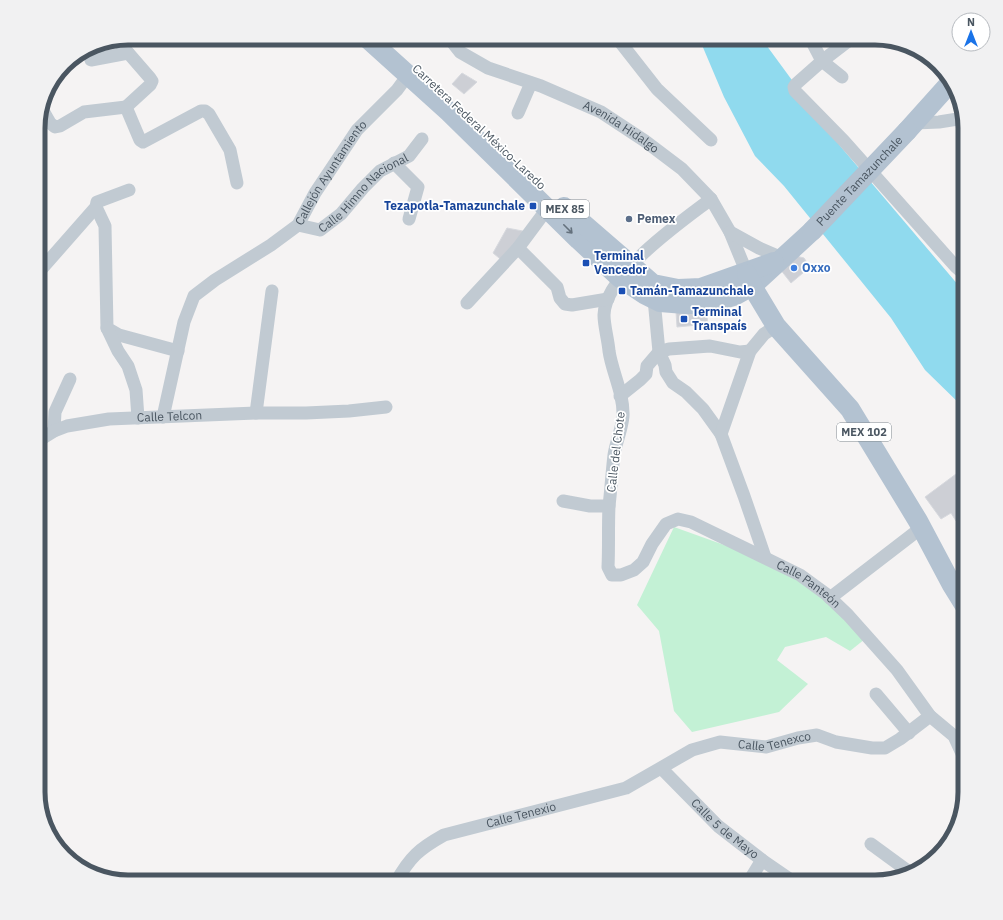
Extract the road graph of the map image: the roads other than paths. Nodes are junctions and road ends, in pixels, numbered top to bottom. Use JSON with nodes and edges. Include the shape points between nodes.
{"nodes":[{"id":1,"x":375,"y":45,"type":"edge"},
{"id":2,"x":393,"y":45,"type":"edge"},
{"id":3,"x":455,"y":45,"type":"edge"},
{"id":4,"x":622,"y":45,"type":"edge"},
{"id":5,"x":814,"y":45,"type":"edge"},
{"id":6,"x":843,"y":45,"type":"edge"},
{"id":7,"x":122,"y":46,"type":"edge"},
{"id":8,"x":128,"y":53,"type":"junction"},
{"id":9,"x":91,"y":60,"type":"dead end"},
{"id":10,"x":822,"y":61,"type":"junction"},
{"id":11,"x":408,"y":75,"type":"junction"},
{"id":12,"x":842,"y":77,"type":"dead end"},
{"id":13,"x":531,"y":82,"type":"junction"},
{"id":14,"x":947,"y":86,"type":"edge"},
{"id":15,"x":126,"y":107,"type":"junction"},
{"id":16,"x":452,"y":108,"type":"junction"},
{"id":17,"x":518,"y":113,"type":"dead end"},
{"id":18,"x":46,"y":116,"type":"edge"},
{"id":19,"x":957,"y":119,"type":"edge"},
{"id":20,"x":911,"y":127,"type":"junction"},
{"id":21,"x":422,"y":139,"type":"dead end"},
{"id":22,"x":711,"y":140,"type":"dead end"},
{"id":23,"x":394,"y":163,"type":"junction"},
{"id":24,"x":237,"y":183,"type":"dead end"},
{"id":25,"x":129,"y":190,"type":"dead end"},
{"id":26,"x":711,"y":199,"type":"junction"},
{"id":27,"x":96,"y":207,"type":"junction"},
{"id":28,"x":547,"y":209,"type":"junction"},
{"id":29,"x":409,"y":220,"type":"dead end"},
{"id":30,"x":298,"y":225,"type":"junction"},
{"id":31,"x":730,"y":232,"type":"junction"},
{"id":32,"x":518,"y":248,"type":"junction"},
{"id":33,"x":781,"y":259,"type":"junction"},
{"id":34,"x":45,"y":265,"type":"edge"},
{"id":35,"x":958,"y":269,"type":"edge"},
{"id":36,"x":626,"y":272,"type":"junction"},
{"id":37,"x":749,"y":278,"type":"junction"},
{"id":38,"x":272,"y":291,"type":"dead end"},
{"id":39,"x":608,"y":299,"type":"junction"},
{"id":40,"x":654,"y":299,"type":"junction"},
{"id":41,"x":467,"y":303,"type":"dead end"},
{"id":42,"x":776,"y":326,"type":"junction"},
{"id":43,"x":107,"y":328,"type":"junction"},
{"id":44,"x":178,"y":351,"type":"junction"},
{"id":45,"x":750,"y":351,"type":"junction"},
{"id":46,"x":659,"y":352,"type":"junction"},
{"id":47,"x":70,"y":379,"type":"dead end"},
{"id":48,"x":620,"y":396,"type":"junction"},
{"id":49,"x":386,"y":406,"type":"dead end"},
{"id":50,"x":256,"y":413,"type":"junction"},
{"id":51,"x":163,"y":417,"type":"junction"},
{"id":52,"x":138,"y":418,"type":"junction"},
{"id":53,"x":54,"y":431,"type":"junction"},
{"id":54,"x":721,"y":434,"type":"junction"},
{"id":55,"x":45,"y":437,"type":"edge"},
{"id":56,"x":563,"y":501,"type":"dead end"},
{"id":57,"x":609,"y":506,"type":"junction"},
{"id":58,"x":921,"y":528,"type":"junction"},
{"id":59,"x":765,"y":557,"type":"junction"},
{"id":60,"x":612,"y":575,"type":"joint"},
{"id":61,"x":958,"y":595,"type":"edge"},
{"id":62,"x":830,"y":598,"type":"junction"},
{"id":63,"x":876,"y":694,"type":"dead end"},
{"id":64,"x":930,"y":716,"type":"junction"},
{"id":65,"x":909,"y":733,"type":"junction"},
{"id":66,"x":958,"y":745,"type":"edge"},
{"id":67,"x":662,"y":769,"type":"junction"},
{"id":68,"x":871,"y":844,"type":"dead end"},
{"id":69,"x":762,"y":860,"type":"junction"},
{"id":70,"x":906,"y":869,"type":"edge"},
{"id":71,"x":400,"y":875,"type":"edge"},
{"id":72,"x":754,"y":875,"type":"edge"},
{"id":73,"x":784,"y":875,"type":"edge"}],
"edges":[{"from":1,"to":11,"type":"main road","name":"Carretera Federal México-Laredo","number":"MEX 85"},
{"from":2,"to":16,"type":"main road","name":"Carretera Federal México-Laredo","number":"MEX 85"},
{"from":3,"to":13,"type":"street","name":"Avenida Hidalgo","via":[[460,52],[488,68]]},
{"from":4,"to":22,"type":"street","via":[[657,89]]},
{"from":5,"to":10,"type":"street"},
{"from":6,"to":10,"type":"street"},
{"from":7,"to":8,"type":"street"},
{"from":8,"to":9,"type":"street"},
{"from":8,"to":15,"type":"street","via":[[152,81]]},
{"from":10,"to":12,"type":"street"},
{"from":10,"to":35,"type":"street","via":[[796,84],[795,91],[844,141]]},
{"from":11,"to":16,"type":"main road","name":"Carretera Federal México-Laredo","number":"MEX 85"},
{"from":11,"to":30,"type":"street","name":"Callejón Ayuntamiento","via":[[397,90],[357,130],[315,193]]},
{"from":13,"to":17,"type":"street"},
{"from":13,"to":26,"type":"street","name":"Avenida Hidalgo","via":[[601,112],[682,169]]},
{"from":14,"to":20,"type":"main road","number":"MEX 85"},
{"from":15,"to":18,"type":"street","via":[[84,112],[55,128]]},
{"from":15,"to":24,"type":"street","via":[[143,142],[205,111],[230,150]]},
{"from":16,"to":28,"type":"main road","name":"Carretera Federal México-Laredo","number":"MEX 85"},
{"from":16,"to":36,"type":"main road","name":"Carretera Federal México-Laredo","number":"MEX 85","via":[[575,217]]},
{"from":19,"to":20,"type":"street"},
{"from":20,"to":33,"type":"main road","name":"Puente Tamazunchale","number":"MEX 85","bridge":true,"via":[[812,232]]},
{"from":21,"to":23,"type":"street","name":"Calle Himno Nacional","via":[[409,156]]},
{"from":23,"to":29,"type":"street","via":[[418,187]]},
{"from":23,"to":30,"type":"street","name":"Calle Himno Nacional","via":[[380,171],[341,214],[320,230]]},
{"from":25,"to":27,"type":"street","via":[[97,202]]},
{"from":26,"to":31,"type":"street","name":"Avenida Hidalgo"},
{"from":26,"to":36,"type":"street","name":"Calle del Chote","via":[[665,234]]},
{"from":27,"to":34,"type":"street"},
{"from":27,"to":43,"type":"street","via":[[106,226]]},
{"from":28,"to":32,"type":"street"},
{"from":28,"to":36,"type":"main road","name":"Carretera Federal México-Laredo","number":"MEX 85","one_way":true,"via":[[579,240]]},
{"from":30,"to":44,"type":"street","name":"Callejón Ayuntamiento","via":[[194,296],[184,322]]},
{"from":31,"to":33,"type":"street"},
{"from":31,"to":37,"type":"street","name":"Avenida Hidalgo"},
{"from":32,"to":39,"type":"street","via":[[557,287],[565,304]]},
{"from":32,"to":41,"type":"street"},
{"from":33,"to":37,"type":"main road","name":"Carretera Federal México-Laredo","number":"MEX 85"},
{"from":36,"to":37,"type":"main road","name":"Carretera Federal México-Laredo","number":"MEX 85","via":[[653,284],[678,289],[701,288],[724,281]]},
{"from":36,"to":39,"type":"street","name":"Calle del Chote"},
{"from":36,"to":40,"type":"main road","name":"Carretera Federal México-Laredo","number":"MEX 85","via":[[644,294]]},
{"from":37,"to":40,"type":"main road","name":"Carretera Federal México-Laredo","number":"MEX 85","via":[[734,296],[706,304],[660,302]]},
{"from":37,"to":42,"type":"main road","number":"MEX 102"},
{"from":38,"to":50,"type":"street"},
{"from":39,"to":48,"type":"street","name":"Calle del Chote","via":[[604,314],[611,362]]},
{"from":40,"to":46,"type":"street"},
{"from":42,"to":45,"type":"street","via":[[764,334]]},
{"from":42,"to":58,"type":"main road","number":"MEX 102","via":[[850,409]]},
{"from":43,"to":44,"type":"street","via":[[119,335]]},
{"from":43,"to":52,"type":"street","via":[[128,366],[136,390]]},
{"from":44,"to":51,"type":"street","name":"Callejón Ayuntamiento"},
{"from":45,"to":46,"type":"street","via":[[740,352],[710,346]]},
{"from":45,"to":54,"type":"street"},
{"from":46,"to":48,"type":"street","via":[[647,366],[646,374]]},
{"from":46,"to":54,"type":"street","via":[[672,383],[686,392],[703,409]]},
{"from":47,"to":53,"type":"street","via":[[55,412]]},
{"from":48,"to":57,"type":"street","name":"Calle del Chote","via":[[623,416],[614,453]]},
{"from":49,"to":50,"type":"street","name":"Calle Telcon","via":[[349,411]]},
{"from":50,"to":51,"type":"street","name":"Calle Telcon"},
{"from":51,"to":52,"type":"street","name":"Calle Telcon"},
{"from":52,"to":53,"type":"street","name":"Calle Telcon","via":[[109,419],[67,426]]},
{"from":53,"to":55,"type":"street","name":"Calle Telcon"},
{"from":54,"to":59,"type":"street"},
{"from":56,"to":57,"type":"street","via":[[590,506]]},
{"from":57,"to":60,"type":"street","name":"Calle del Chote","via":[[608,567]]},
{"from":58,"to":61,"type":"main road","number":"MEX 102"},
{"from":58,"to":62,"type":"street"},
{"from":59,"to":60,"type":"street","name":"Calle Panteón","via":[[692,522],[678,519],[666,524],[643,562],[634,570]]},
{"from":59,"to":62,"type":"street","name":"Calle Panteón","via":[[800,574]]},
{"from":62,"to":64,"type":"street","name":"Calle Panteón","via":[[872,640]]},
{"from":63,"to":65,"type":"street"},
{"from":64,"to":65,"type":"street","name":"Calle Tenexco"},
{"from":64,"to":66,"type":"street","name":"Calle Panteón","via":[[954,736]]},
{"from":65,"to":67,"type":"street","name":"Calle Tenexco","via":[[884,748],[836,742],[817,735],[766,747],[720,742],[692,750]]},
{"from":67,"to":69,"type":"street","name":"Calle 5 de Mayo","via":[[718,826]]},
{"from":67,"to":71,"type":"street","name":"Calle Tenexio","via":[[626,788],[444,835],[424,846],[410,859]]},
{"from":68,"to":70,"type":"street"},
{"from":69,"to":72,"type":"street"},
{"from":69,"to":73,"type":"street","name":"Calle 5 de Mayo"}]}
